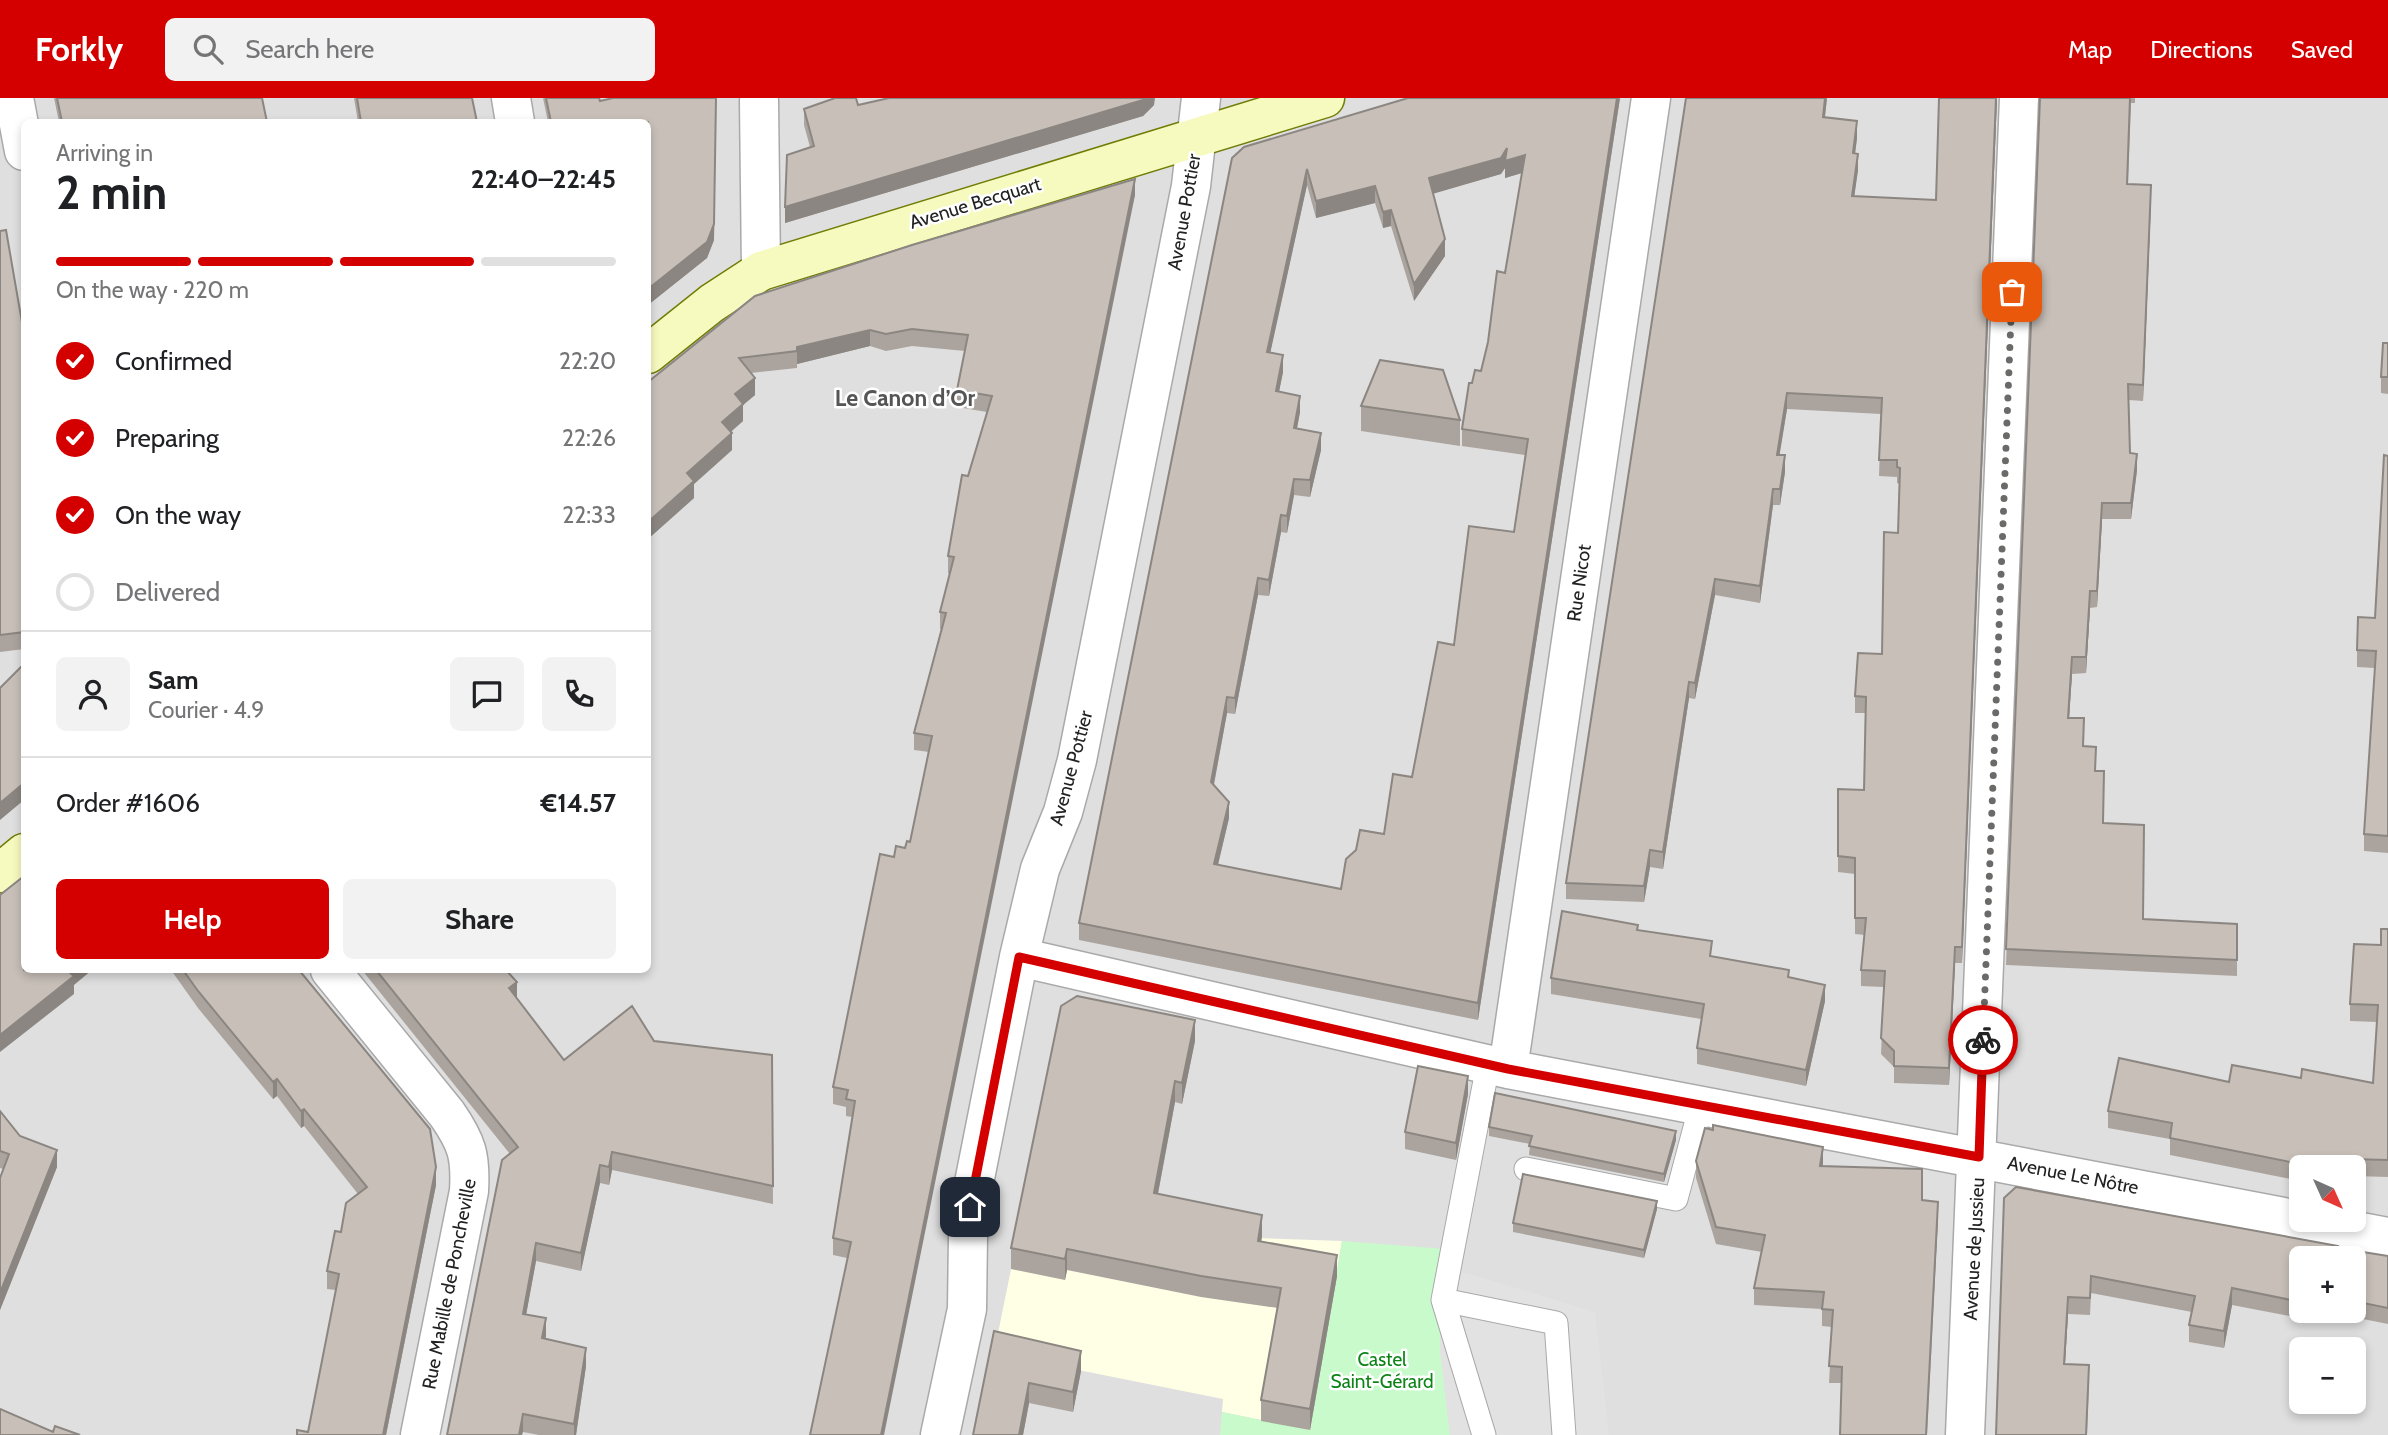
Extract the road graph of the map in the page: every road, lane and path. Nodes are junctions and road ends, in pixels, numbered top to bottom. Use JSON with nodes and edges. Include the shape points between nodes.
{"nodes":[{"id":1,"x":14,"y":98,"type":"edge"},
{"id":2,"x":511,"y":98,"type":"edge"},
{"id":3,"x":1201,"y":98,"type":"edge"},
{"id":4,"x":1325,"y":98,"type":"edge"},
{"id":5,"x":1651,"y":98,"type":"edge"},
{"id":6,"x":2019,"y":98,"type":"edge"},
{"id":7,"x":760,"y":101,"type":"dead end"},
{"id":8,"x":514,"y":119,"type":"edge"},
{"id":9,"x":21,"y":135,"type":"edge"},
{"id":10,"x":1198,"y":138,"type":"junction"},
{"id":11,"x":761,"y":271,"type":"junction"},
{"id":12,"x":651,"y":352,"type":"edge"},
{"id":13,"x":21,"y":856,"type":"edge"},
{"id":14,"x":0,"y":873,"type":"edge"},
{"id":15,"x":1019,"y":957,"type":"junction"},
{"id":16,"x":332,"y":973,"type":"edge"},
{"id":17,"x":1498,"y":1067,"type":"junction"},
{"id":18,"x":1702,"y":1105,"type":"junction"},
{"id":19,"x":1979,"y":1157,"type":"junction"},
{"id":20,"x":1526,"y":1169,"type":"dead end"},
{"id":21,"x":2388,"y":1237,"type":"edge"},
{"id":22,"x":1443,"y":1300,"type":"junction"},
{"id":23,"x":420,"y":1435,"type":"edge"},
{"id":24,"x":940,"y":1435,"type":"edge"},
{"id":25,"x":1484,"y":1435,"type":"edge"},
{"id":26,"x":1564,"y":1435,"type":"edge"},
{"id":27,"x":1965,"y":1435,"type":"edge"}],
"edges":[{"from":1,"to":9,"type":"street"},
{"from":2,"to":8,"type":"street"},
{"from":3,"to":10,"type":"street","name":"Avenue Pottier"},
{"from":4,"to":10,"type":"street","name":"Avenue Becquart"},
{"from":5,"to":17,"type":"street","name":"Rue Nicot"},
{"from":6,"to":19,"type":"street","name":"Avenue de Jussieu"},
{"from":7,"to":11,"type":"street"},
{"from":10,"to":11,"type":"street","name":"Avenue Becquart"},
{"from":10,"to":15,"type":"street","name":"Avenue Pottier","via":[[1077,760],[1040,869]]},
{"from":11,"to":12,"type":"street","name":"Avenue Becquart"},
{"from":13,"to":14,"type":"street"},
{"from":15,"to":17,"type":"street","name":"Avenue Le Nôtre"},
{"from":15,"to":24,"type":"street","name":"Avenue Pottier","via":[[974,1184],[967,1309]]},
{"from":16,"to":23,"type":"street","name":"Rue Mabille de Poncheville","via":[[447,1114],[463,1137],[471,1160],[469,1191]]},
{"from":17,"to":18,"type":"street","name":"Avenue Le Nôtre"},
{"from":17,"to":22,"type":"lane"},
{"from":18,"to":19,"type":"street","name":"Avenue Le Nôtre"},
{"from":18,"to":20,"type":"lane","via":[[1676,1199]]},
{"from":19,"to":21,"type":"street","name":"Avenue Le Nôtre"},
{"from":19,"to":27,"type":"street","name":"Avenue de Jussieu"},
{"from":22,"to":25,"type":"lane"},
{"from":22,"to":26,"type":"lane","via":[[1556,1323]]}]}
